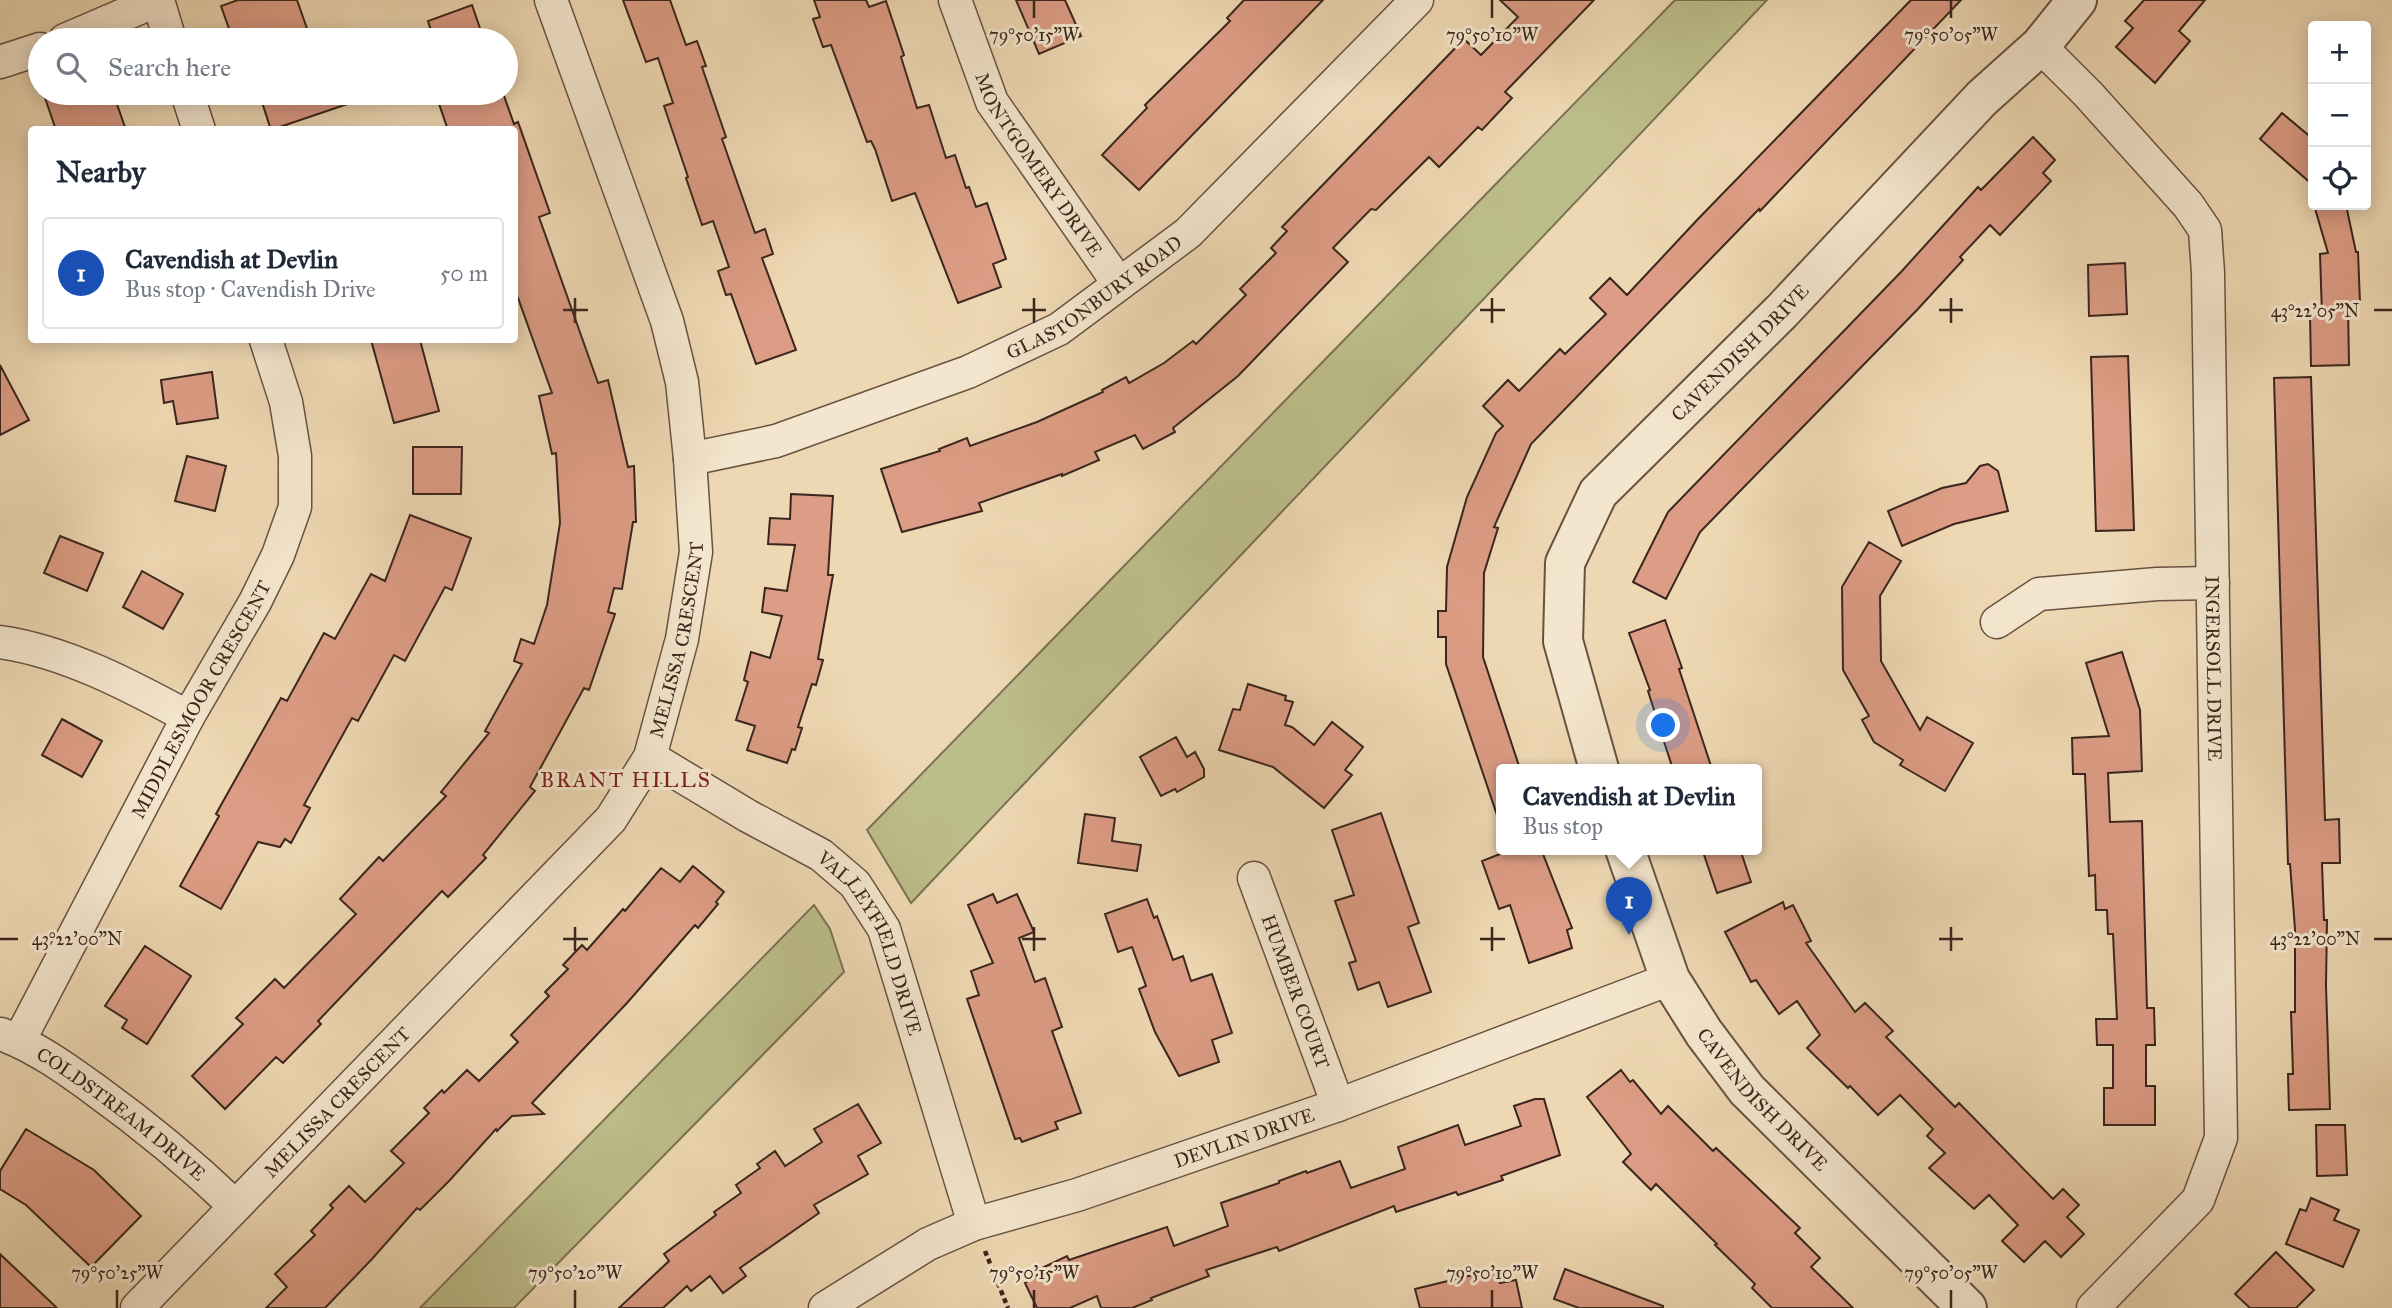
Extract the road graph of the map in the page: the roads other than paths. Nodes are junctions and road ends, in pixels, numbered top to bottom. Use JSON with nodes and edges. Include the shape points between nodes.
{"nodes":[{"id":1,"x":158,"y":0,"type":"edge"},
{"id":2,"x":551,"y":0,"type":"edge"},
{"id":3,"x":955,"y":0,"type":"edge"},
{"id":4,"x":1417,"y":0,"type":"edge"},
{"id":5,"x":2077,"y":0,"type":"edge"},
{"id":6,"x":93,"y":28,"type":"edge"},
{"id":7,"x":166,"y":28,"type":"edge"},
{"id":8,"x":2040,"y":46,"type":"junction"},
{"id":9,"x":28,"y":53,"type":"edge"},
{"id":10,"x":0,"y":62,"type":"edge"},
{"id":11,"x":191,"y":105,"type":"edge"},
{"id":12,"x":198,"y":126,"type":"edge"},
{"id":13,"x":1119,"y":284,"type":"junction"},
{"id":14,"x":267,"y":343,"type":"edge"},
{"id":15,"x":690,"y":459,"type":"junction"},
{"id":16,"x":2213,"y":583,"type":"junction"},
{"id":17,"x":1997,"y":622,"type":"dead end"},
{"id":18,"x":0,"y":642,"type":"edge"},
{"id":19,"x":188,"y":717,"type":"junction"},
{"id":20,"x":650,"y":757,"type":"junction"},
{"id":21,"x":1598,"y":764,"type":"edge"},
{"id":22,"x":1627,"y":855,"type":"edge"},
{"id":23,"x":1254,"y":878,"type":"dead end"},
{"id":24,"x":1671,"y":979,"type":"junction"},
{"id":25,"x":9,"y":1037,"type":"edge"},
{"id":26,"x":1338,"y":1105,"type":"junction"},
{"id":27,"x":235,"y":1206,"type":"junction"},
{"id":28,"x":974,"y":1224,"type":"junction"},
{"id":29,"x":137,"y":1308,"type":"edge"},
{"id":30,"x":825,"y":1308,"type":"edge"},
{"id":31,"x":1967,"y":1308,"type":"edge"},
{"id":32,"x":2093,"y":1308,"type":"edge"}],
"edges":[{"from":1,"to":6,"type":"street"},
{"from":1,"to":7,"type":"street"},
{"from":2,"to":15,"type":"street","name":"MELISSA CRESCENT","via":[[667,321],[682,382]]},
{"from":3,"to":13,"type":"street","name":"MONTGOMERY DRIVE","via":[[992,102]]},
{"from":4,"to":13,"type":"street","name":"GLASTONBURY ROAD","via":[[1188,233]]},
{"from":5,"to":8,"type":"street","name":"CAVENDISH DRIVE"},
{"from":8,"to":16,"type":"street","name":"INGERSOLL DRIVE","via":[[2088,93],[2205,230]]},
{"from":8,"to":21,"type":"street","name":"CAVENDISH DRIVE","via":[[1982,98],[1782,311],[1598,493],[1565,563],[1563,641]]},
{"from":9,"to":10,"type":"street"},
{"from":11,"to":12,"type":"street"},
{"from":13,"to":15,"type":"street","name":"GLASTONBURY ROAD","via":[[1059,329],[968,372],[776,441]]},
{"from":14,"to":19,"type":"street","name":"MIDDLESMOOR CRESCENT","via":[[286,402],[295,456],[295,507],[255,602]]},
{"from":15,"to":20,"type":"street","name":"MELISSA CRESCENT","via":[[696,552],[682,639]]},
{"from":16,"to":17,"type":"street","via":[[2039,594]]},
{"from":16,"to":32,"type":"street","name":"INGERSOLL DRIVE","via":[[2221,1138],[2198,1200]]},
{"from":18,"to":19,"type":"street","via":[[90,669]]},
{"from":19,"to":25,"type":"street","name":"MIDDLESMOOR CRESCENT"},
{"from":20,"to":27,"type":"street","name":"MELISSA CRESCENT","via":[[611,818]]},
{"from":20,"to":28,"type":"street","name":"VALLEYFIELD DRIVE","via":[[821,855],[855,884],[884,929]]},
{"from":22,"to":24,"type":"street","name":"CAVENDISH DRIVE"},
{"from":23,"to":26,"type":"street","name":"HUMBER COURT"},
{"from":24,"to":26,"type":"street","name":"DEVLIN DRIVE"},
{"from":24,"to":31,"type":"street","name":"CAVENDISH DRIVE","via":[[1704,1034],[1747,1090]]},
{"from":25,"to":27,"type":"street","name":"COLDSTREAM DRIVE","via":[[56,1062],[127,1112]]},
{"from":26,"to":28,"type":"street","name":"DEVLIN DRIVE","via":[[1077,1195]]},
{"from":27,"to":29,"type":"street","name":"MELISSA CRESCENT"},
{"from":28,"to":30,"type":"street","name":"DEVLIN DRIVE","via":[[928,1244]]}]}
